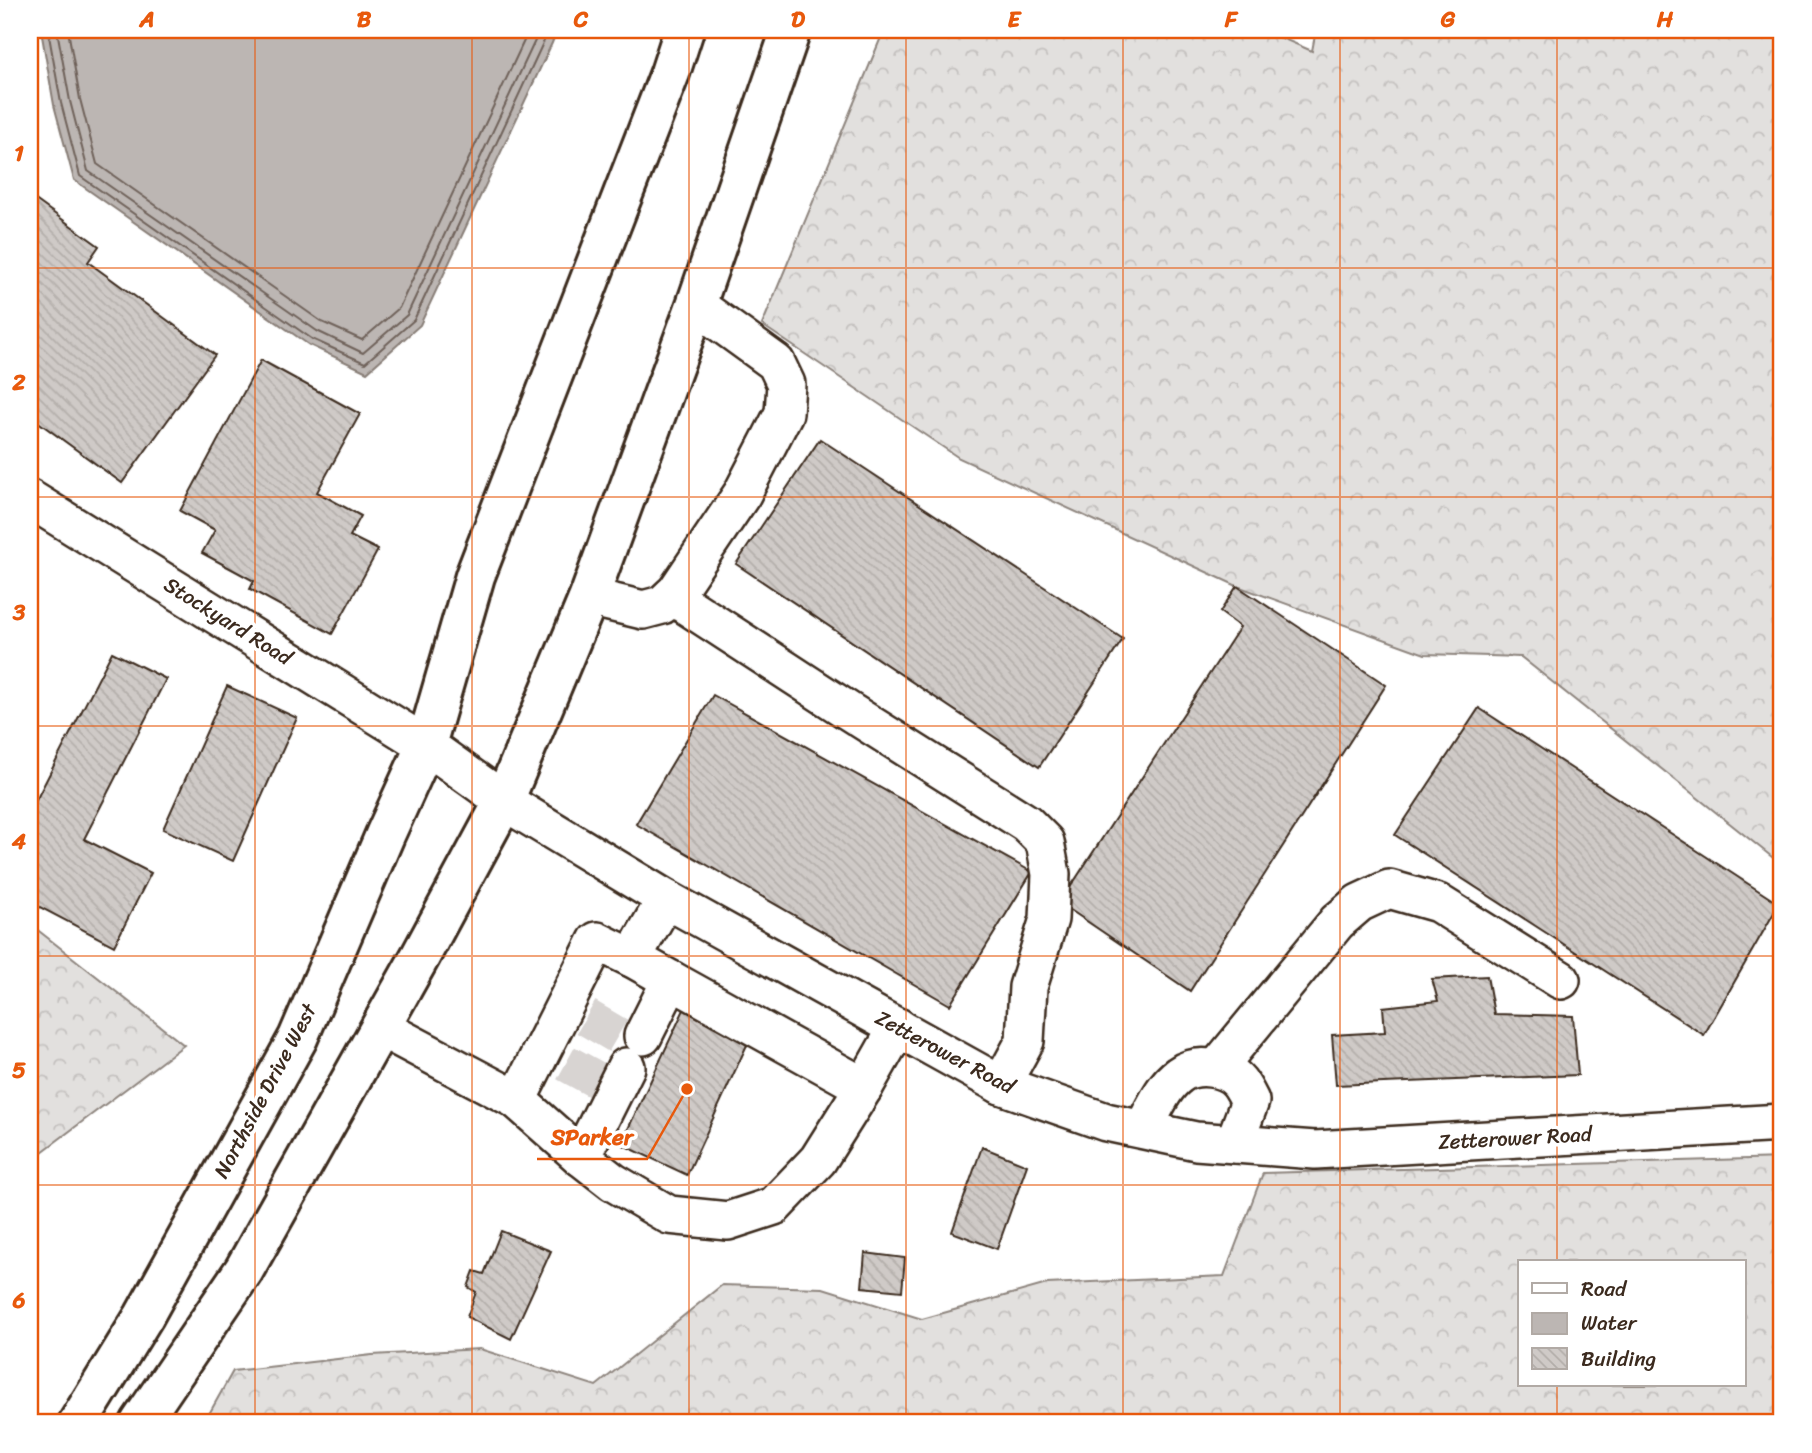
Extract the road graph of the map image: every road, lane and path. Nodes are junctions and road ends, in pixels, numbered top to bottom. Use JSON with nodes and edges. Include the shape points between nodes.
{"nodes":[{"id":1,"x":684,"y":30,"type":"edge"},
{"id":2,"x":791,"y":30,"type":"edge"},
{"id":3,"x":696,"y":305,"type":"junction"},
{"id":4,"x":30,"y":499,"type":"edge"},
{"id":5,"x":672,"y":596,"type":"junction"},
{"id":6,"x":589,"y":597,"type":"junction"},
{"id":7,"x":426,"y":745,"type":"junction"},
{"id":8,"x":504,"y":800,"type":"junction"},
{"id":9,"x":666,"y":899,"type":"junction"},
{"id":10,"x":632,"y":958,"type":"junction"},
{"id":11,"x":671,"y":980,"type":"junction"},
{"id":12,"x":1561,"y":980,"type":"dead end"},
{"id":13,"x":898,"y":1027,"type":"junction"},
{"id":14,"x":381,"y":1028,"type":"junction"},
{"id":15,"x":1217,"y":1068,"type":"junction"},
{"id":16,"x":1001,"y":1085,"type":"junction"},
{"id":17,"x":864,"y":1087,"type":"junction"},
{"id":18,"x":517,"y":1100,"type":"junction"},
{"id":19,"x":1782,"y":1122,"type":"edge"},
{"id":20,"x":1143,"y":1129,"type":"junction"},
{"id":21,"x":1234,"y":1144,"type":"junction"},
{"id":22,"x":581,"y":1157,"type":"junction"},
{"id":23,"x":78,"y":1423,"type":"edge"},
{"id":24,"x":140,"y":1423,"type":"edge"}],
"edges":[{"from":1,"to":7,"type":"main road","name":"Northside Drive West","via":[[475,576]]},
{"from":2,"to":3,"type":"main road"},
{"from":3,"to":5,"type":"street","via":[[776,363],[786,384],[783,413],[742,494]]},
{"from":3,"to":6,"type":"main road"},
{"from":4,"to":7,"type":"street","name":"Stockyard Road"},
{"from":5,"to":6,"type":"street","via":[[662,605],[643,610]]},
{"from":5,"to":16,"type":"street","via":[[1026,823],[1045,842],[1051,874],[1049,919],[1028,987],[1025,1041]]},
{"from":6,"to":8,"type":"main road"},
{"from":7,"to":8,"type":"street","name":"Zetterower Road"},
{"from":7,"to":23,"type":"main road","name":"Northside Drive West","via":[[298,1038],[144,1316]]},
{"from":8,"to":9,"type":"street","name":"Zetterower Road"},
{"from":8,"to":14,"type":"main road"},
{"from":9,"to":10,"type":"street"},
{"from":9,"to":13,"type":"street","name":"Zetterower Road"},
{"from":10,"to":11,"type":"street"},
{"from":10,"to":18,"type":"street","via":[[597,941],[575,1011],[554,1056]]},
{"from":11,"to":17,"type":"street"},
{"from":11,"to":22,"type":"street","via":[[620,1069]]},
{"from":12,"to":15,"type":"street","via":[[1438,903],[1389,889],[1359,903],[1337,922]]},
{"from":13,"to":16,"type":"street","name":"Zetterower Road"},
{"from":13,"to":17,"type":"street"},
{"from":14,"to":18,"type":"street"},
{"from":14,"to":24,"type":"main road","via":[[244,1270]]},
{"from":15,"to":20,"type":"street","via":[[1196,1067],[1179,1075],[1163,1092]]},
{"from":15,"to":21,"type":"street","via":[[1238,1079],[1250,1101]]},
{"from":16,"to":20,"type":"street","name":"Zetterower Road","via":[[1106,1122]]},
{"from":17,"to":22,"type":"street","via":[[818,1160],[774,1206],[728,1221],[669,1215]]},
{"from":18,"to":22,"type":"street"},
{"from":19,"to":21,"type":"street","name":"Zetterower Road","via":[[1315,1150]]},
{"from":20,"to":21,"type":"street","name":"Zetterower Road"}]}
